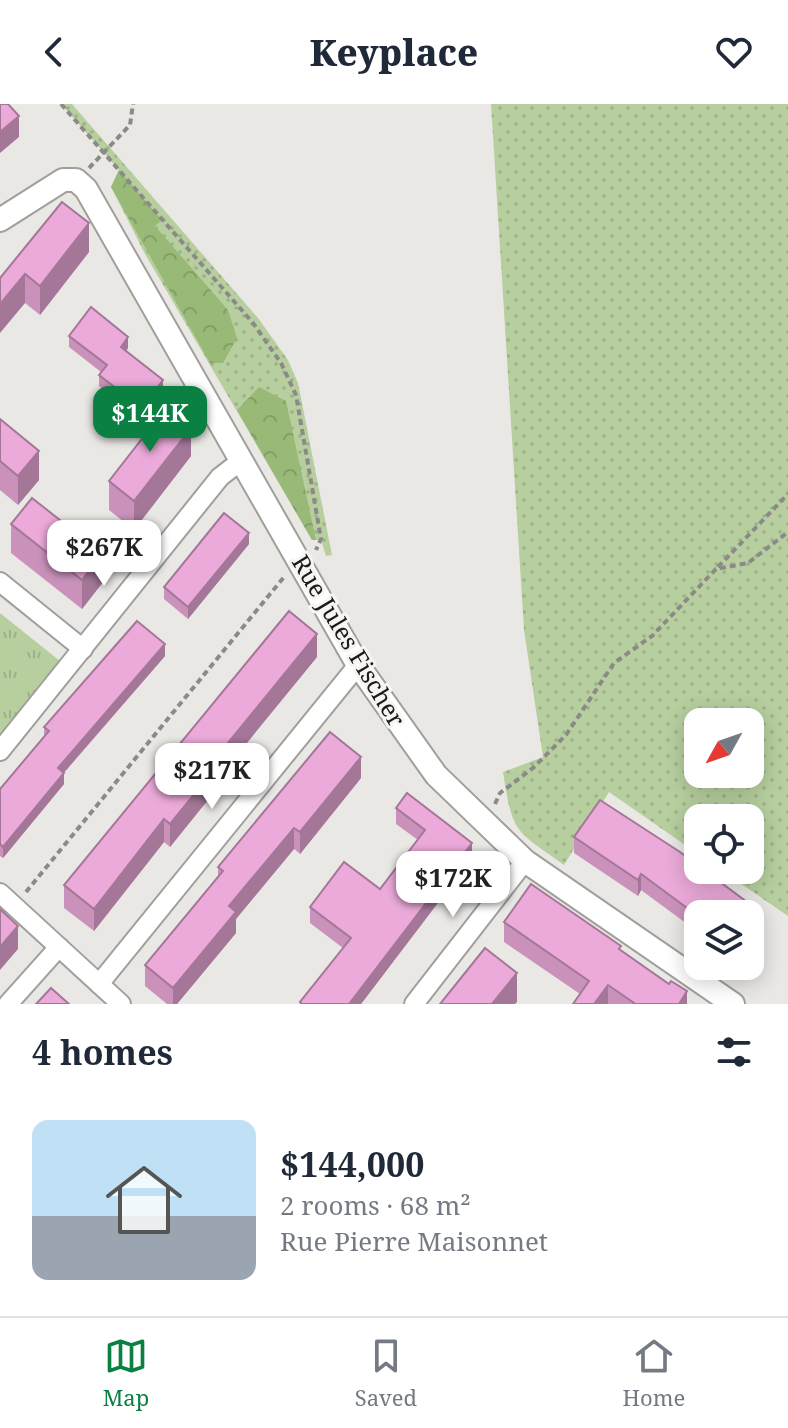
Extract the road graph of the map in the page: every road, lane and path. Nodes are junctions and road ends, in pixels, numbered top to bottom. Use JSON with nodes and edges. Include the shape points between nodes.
{"nodes":[{"id":1,"x":61,"y":104,"type":"edge"},
{"id":2,"x":133,"y":104,"type":"edge"},
{"id":3,"x":105,"y":154,"type":"junction"},
{"id":4,"x":0,"y":220,"type":"edge"},
{"id":5,"x":242,"y":460,"type":"junction"},
{"id":6,"x":788,"y":494,"type":"edge"},
{"id":7,"x":788,"y":532,"type":"edge"},
{"id":8,"x":301,"y":565,"type":"junction"},
{"id":9,"x":716,"y":569,"type":"junction"},
{"id":10,"x":0,"y":582,"type":"edge"},
{"id":11,"x":83,"y":649,"type":"junction"},
{"id":12,"x":358,"y":665,"type":"junction"},
{"id":13,"x":0,"y":751,"type":"edge"},
{"id":14,"x":481,"y":820,"type":"junction"},
{"id":15,"x":525,"y":861,"type":"junction"},
{"id":16,"x":0,"y":893,"type":"edge"},
{"id":17,"x":14,"y":906,"type":"junction"},
{"id":18,"x":59,"y":947,"type":"junction"},
{"id":19,"x":99,"y":984,"type":"junction"},
{"id":20,"x":8,"y":1004,"type":"edge"},
{"id":21,"x":121,"y":1004,"type":"edge"},
{"id":22,"x":414,"y":1004,"type":"edge"},
{"id":23,"x":733,"y":1004,"type":"edge"}],
"edges":[{"from":1,"to":3,"type":"path"},
{"from":2,"to":3,"type":"path","via":[[130,125]]},
{"from":3,"to":8,"type":"path","via":[[253,323],[281,363],[296,395],[321,539]]},
{"from":4,"to":5,"type":"street","name":"Rue Jules Fischer","via":[[63,180],[76,180],[95,201]]},
{"from":5,"to":8,"type":"street","name":"Rue Jules Fischer"},
{"from":5,"to":11,"type":"street","via":[[220,477]]},
{"from":6,"to":9,"type":"path"},
{"from":7,"to":9,"type":"path","via":[[748,563]]},
{"from":8,"to":12,"type":"street","name":"Rue Jules Fischer"},
{"from":8,"to":17,"type":"path"},
{"from":9,"to":14,"type":"path","via":[[652,636],[614,663],[566,735],[500,793]]},
{"from":10,"to":11,"type":"street"},
{"from":11,"to":13,"type":"street"},
{"from":12,"to":14,"type":"street","name":"Rue Jules Fischer","via":[[436,775]]},
{"from":12,"to":19,"type":"street"},
{"from":14,"to":15,"type":"street","name":"Rue Jules Fischer"},
{"from":15,"to":22,"type":"street"},
{"from":15,"to":23,"type":"street","name":"Rue Jules Fischer"},
{"from":16,"to":17,"type":"street"},
{"from":17,"to":18,"type":"street"},
{"from":18,"to":19,"type":"street"},
{"from":18,"to":20,"type":"street"},
{"from":19,"to":21,"type":"street"}]}
